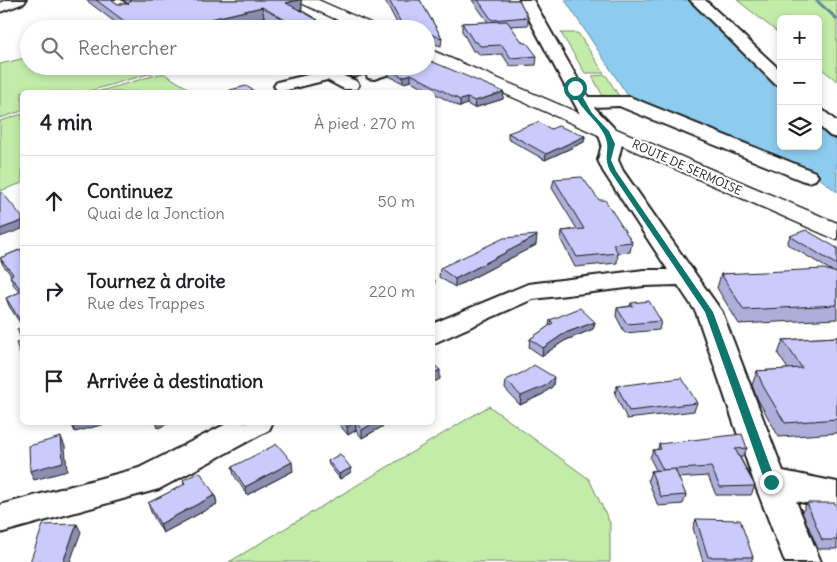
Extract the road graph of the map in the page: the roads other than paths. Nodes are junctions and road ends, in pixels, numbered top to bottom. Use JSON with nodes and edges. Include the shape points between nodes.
{"nodes":[{"id":1,"x":19,"y":0,"type":"edge"},
{"id":2,"x":112,"y":0,"type":"edge"},
{"id":3,"x":306,"y":0,"type":"edge"},
{"id":4,"x":526,"y":0,"type":"edge"},
{"id":5,"x":697,"y":0,"type":"edge"},
{"id":6,"x":0,"y":8,"type":"edge"},
{"id":7,"x":125,"y":9,"type":"edge"},
{"id":8,"x":351,"y":20,"type":"edge"},
{"id":9,"x":435,"y":59,"type":"edge"},
{"id":10,"x":777,"y":76,"type":"edge"},
{"id":11,"x":350,"y":85,"type":"dead end"},
{"id":12,"x":283,"y":86,"type":"dead end"},
{"id":13,"x":583,"y":102,"type":"junction"},
{"id":14,"x":822,"y":119,"type":"edge"},
{"id":15,"x":606,"y":131,"type":"junction"},
{"id":16,"x":837,"y":132,"type":"edge"},
{"id":17,"x":808,"y":176,"type":"dead end"},
{"id":18,"x":837,"y":232,"type":"edge"},
{"id":19,"x":687,"y":277,"type":"junction"},
{"id":20,"x":435,"y":334,"type":"edge"},
{"id":21,"x":252,"y":425,"type":"edge"},
{"id":22,"x":771,"y":482,"type":"junction"},
{"id":23,"x":837,"y":496,"type":"edge"},
{"id":24,"x":0,"y":513,"type":"edge"},
{"id":25,"x":803,"y":562,"type":"edge"}],
"edges":[{"from":1,"to":6,"type":"street"},
{"from":2,"to":7,"type":"street"},
{"from":3,"to":8,"type":"main road"},
{"from":4,"to":13,"type":"street"},
{"from":5,"to":10,"type":"street"},
{"from":9,"to":15,"type":"main road","name":"ROUTE DE SERMOISE"},
{"from":11,"to":12,"type":"street","via":[[329,75]]},
{"from":13,"to":15,"type":"street","via":[[589,114]]},
{"from":13,"to":17,"type":"street","via":[[624,100],[636,108]]},
{"from":14,"to":16,"type":"street"},
{"from":15,"to":18,"type":"main road","name":"ROUTE DE SERMOISE"},
{"from":15,"to":19,"type":"street","via":[[612,144],[608,160],[613,171]]},
{"from":19,"to":20,"type":"street","via":[[644,278],[528,292]]},
{"from":19,"to":22,"type":"street","via":[[709,312]]},
{"from":21,"to":24,"type":"street","via":[[147,479]]},
{"from":22,"to":23,"type":"street"},
{"from":22,"to":25,"type":"street"}]}
